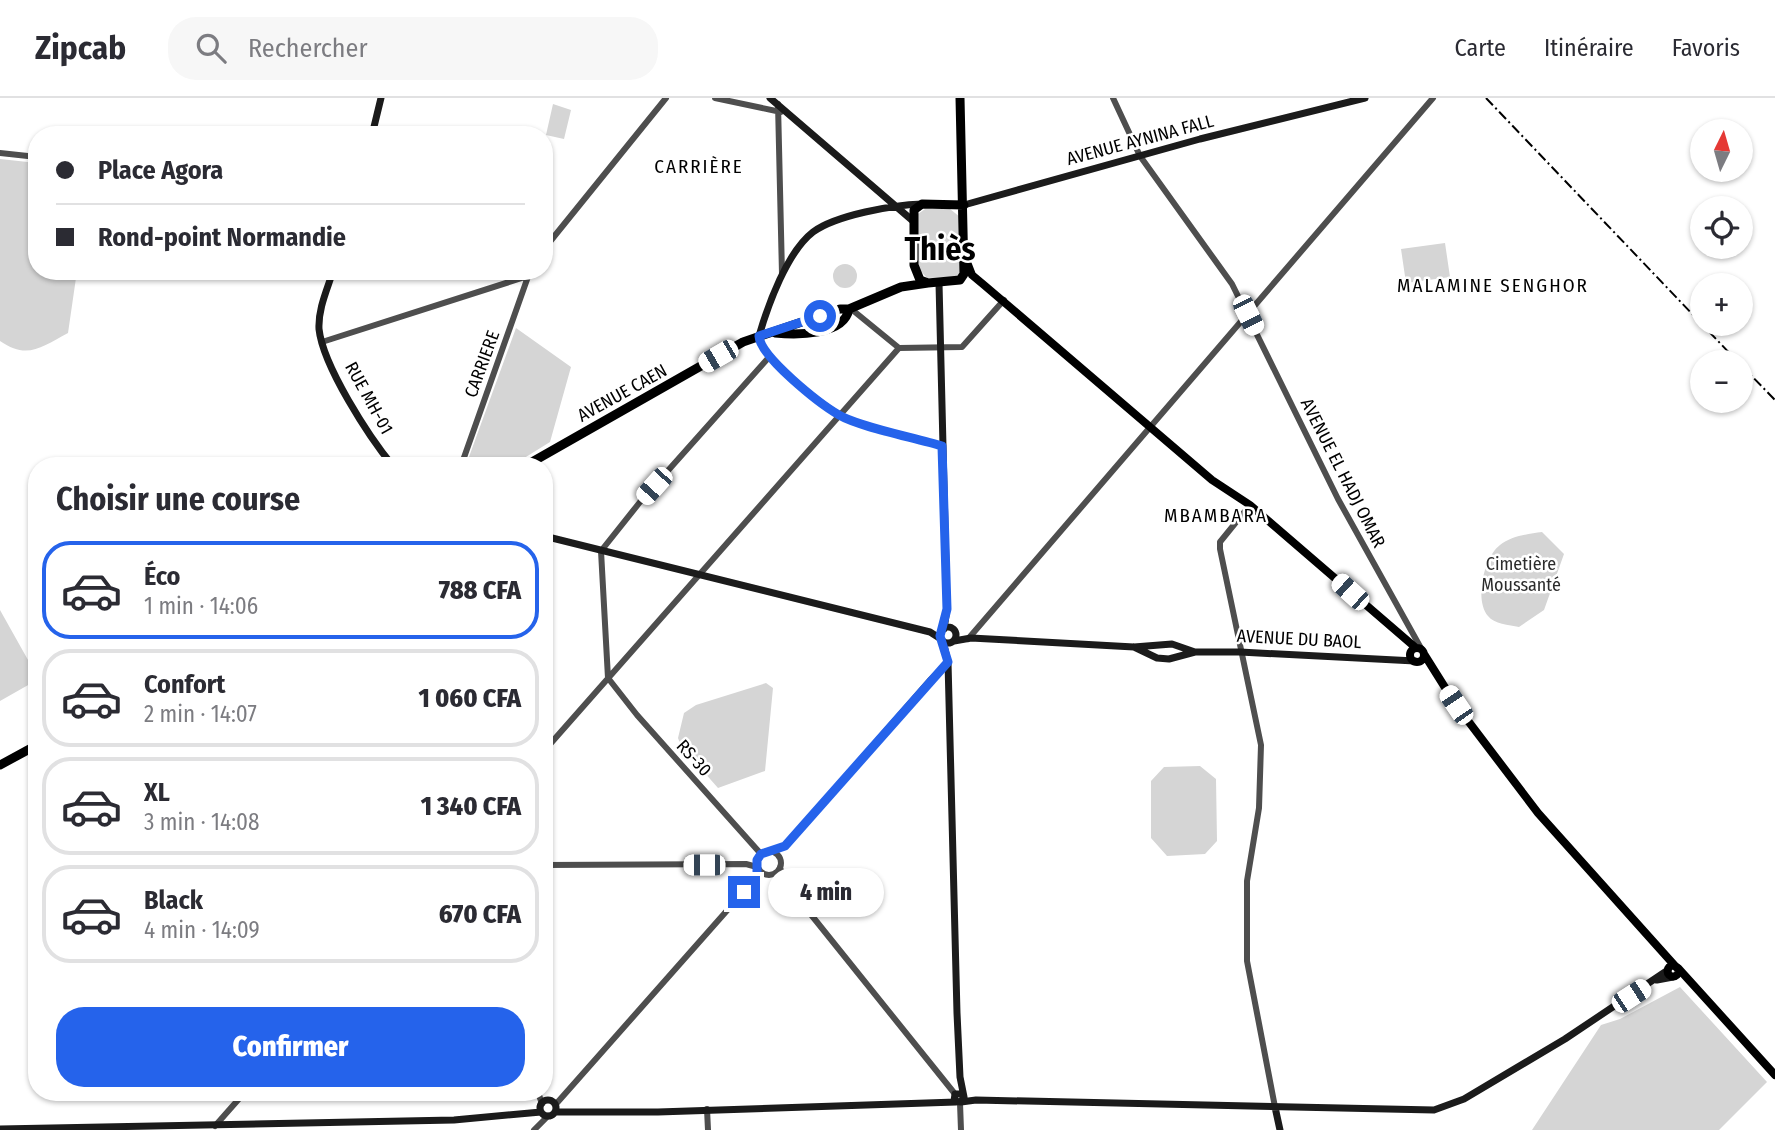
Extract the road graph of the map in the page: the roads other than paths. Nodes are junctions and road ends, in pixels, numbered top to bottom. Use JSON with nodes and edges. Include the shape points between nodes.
{"nodes":[{"id":1,"x":382,"y":98,"type":"edge"},
{"id":2,"x":666,"y":98,"type":"edge"},
{"id":3,"x":715,"y":98,"type":"edge"},
{"id":4,"x":770,"y":98,"type":"edge"},
{"id":5,"x":960,"y":98,"type":"edge"},
{"id":6,"x":1113,"y":98,"type":"edge"},
{"id":7,"x":1364,"y":98,"type":"edge"},
{"id":8,"x":1432,"y":98,"type":"edge"},
{"id":9,"x":778,"y":108,"type":"junction"},
{"id":10,"x":374,"y":126,"type":"edge"},
{"id":11,"x":0,"y":153,"type":"edge"},
{"id":12,"x":28,"y":156,"type":"edge"},
{"id":13,"x":1140,"y":156,"type":"junction"},
{"id":14,"x":922,"y":204,"type":"junction"},
{"id":15,"x":964,"y":205,"type":"junction"},
{"id":16,"x":895,"y":208,"type":"junction"},
{"id":17,"x":914,"y":221,"type":"junction"},
{"id":18,"x":553,"y":238,"type":"edge"},
{"id":19,"x":965,"y":257,"type":"junction"},
{"id":20,"x":914,"y":265,"type":"junction"},
{"id":21,"x":782,"y":278,"type":"junction"},
{"id":22,"x":330,"y":280,"type":"edge"},
{"id":23,"x":511,"y":280,"type":"edge"},
{"id":24,"x":527,"y":280,"type":"edge"},
{"id":25,"x":951,"y":282,"type":"junction"},
{"id":26,"x":928,"y":283,"type":"junction"},
{"id":27,"x":939,"y":283,"type":"junction"},
{"id":28,"x":984,"y":285,"type":"junction"},
{"id":29,"x":901,"y":288,"type":"junction"},
{"id":30,"x":1004,"y":300,"type":"junction"},
{"id":31,"x":850,"y":309,"type":"junction"},
{"id":32,"x":1248,"y":315,"type":"junction"},
{"id":33,"x":774,"y":333,"type":"junction"},
{"id":34,"x":759,"y":336,"type":"junction"},
{"id":35,"x":322,"y":342,"type":"junction"},
{"id":36,"x":899,"y":348,"type":"junction"},
{"id":37,"x":941,"y":348,"type":"junction"},
{"id":38,"x":770,"y":356,"type":"junction"},
{"id":39,"x":840,"y":415,"type":"junction"},
{"id":40,"x":1150,"y":427,"type":"junction"},
{"id":41,"x":942,"y":446,"type":"junction"},
{"id":42,"x":387,"y":457,"type":"edge"},
{"id":43,"x":464,"y":457,"type":"edge"},
{"id":44,"x":541,"y":457,"type":"edge"},
{"id":45,"x":1250,"y":505,"type":"junction"},
{"id":46,"x":553,"y":538,"type":"edge"},
{"id":47,"x":601,"y":551,"type":"junction"},
{"id":48,"x":698,"y":576,"type":"junction"},
{"id":49,"x":947,"y":609,"type":"junction"},
{"id":50,"x":943,"y":629,"type":"junction"},
{"id":51,"x":954,"y":630,"type":"junction"},
{"id":52,"x":930,"y":632,"type":"junction"},
{"id":53,"x":969,"y":638,"type":"junction"},
{"id":54,"x":942,"y":640,"type":"junction"},
{"id":55,"x":953,"y":642,"type":"junction"},
{"id":56,"x":1134,"y":647,"type":"junction"},
{"id":57,"x":1195,"y":652,"type":"junction"},
{"id":58,"x":1240,"y":652,"type":"junction"},
{"id":59,"x":1418,"y":652,"type":"junction"},
{"id":60,"x":948,"y":663,"type":"junction"},
{"id":61,"x":608,"y":678,"type":"junction"},
{"id":62,"x":553,"y":741,"type":"edge"},
{"id":63,"x":28,"y":750,"type":"edge"},
{"id":64,"x":0,"y":765,"type":"edge"},
{"id":65,"x":785,"y":846,"type":"junction"},
{"id":66,"x":771,"y":852,"type":"junction"},
{"id":67,"x":760,"y":856,"type":"junction"},
{"id":68,"x":746,"y":863,"type":"junction"},
{"id":69,"x":553,"y":864,"type":"edge"},
{"id":70,"x":780,"y":864,"type":"junction"},
{"id":71,"x":758,"y":868,"type":"junction"},
{"id":72,"x":768,"y":875,"type":"junction"},
{"id":73,"x":754,"y":880,"type":"junction"},
{"id":74,"x":784,"y":881,"type":"junction"},
{"id":75,"x":1673,"y":971,"type":"junction"},
{"id":76,"x":1775,"y":1075,"type":"edge"},
{"id":77,"x":958,"y":1097,"type":"junction"},
{"id":78,"x":237,"y":1101,"type":"edge"},
{"id":79,"x":544,"y":1101,"type":"edge"},
{"id":80,"x":548,"y":1107,"type":"junction"},
{"id":81,"x":1275,"y":1107,"type":"junction"},
{"id":82,"x":706,"y":1109,"type":"junction"},
{"id":83,"x":215,"y":1126,"type":"junction"},
{"id":84,"x":536,"y":1127,"type":"edge"},
{"id":85,"x":0,"y":1129,"type":"edge"},
{"id":86,"x":708,"y":1130,"type":"edge"},
{"id":87,"x":961,"y":1130,"type":"edge"},
{"id":88,"x":1280,"y":1130,"type":"edge"}],
"edges":[{"from":1,"to":10,"type":"main road"},
{"from":2,"to":18,"type":"street"},
{"from":3,"to":9,"type":"street"},
{"from":4,"to":9,"type":"main road"},
{"from":5,"to":15,"type":"highway"},
{"from":6,"to":13,"type":"street"},
{"from":7,"to":13,"type":"main road","name":"AVENUE AYNINA FALL"},
{"from":8,"to":32,"type":"street"},
{"from":9,"to":16,"type":"main road"},
{"from":9,"to":21,"type":"street"},
{"from":11,"to":12,"type":"street"},
{"from":13,"to":15,"type":"main road","name":"AVENUE AYNINA FALL"},
{"from":13,"to":32,"type":"street","name":"AVENUE EL HADJ OMAR","via":[[1212,252]]},
{"from":14,"to":15,"type":"highway"},
{"from":14,"to":16,"type":"main road"},
{"from":14,"to":17,"type":"highway","via":[[914,210]]},
{"from":15,"to":19,"type":"highway"},
{"from":16,"to":17,"type":"main road"},
{"from":16,"to":21,"type":"main road","via":[[846,218],[814,232]]},
{"from":17,"to":20,"type":"highway"},
{"from":19,"to":25,"type":"highway","via":[[963,277]]},
{"from":19,"to":28,"type":"main road","via":[[972,275]]},
{"from":20,"to":26,"type":"highway","via":[[917,278]]},
{"from":20,"to":29,"type":"highway"},
{"from":21,"to":34,"type":"main road"},
{"from":22,"to":35,"type":"main road","name":"RUE MH-01","via":[[320,309]]},
{"from":23,"to":35,"type":"street"},
{"from":24,"to":43,"type":"street","name":"CARRIERE"},
{"from":25,"to":27,"type":"highway","name":"AVENUE CAEN"},
{"from":25,"to":28,"type":"main road"},
{"from":26,"to":27,"type":"highway","name":"AVENUE CAEN"},
{"from":26,"to":29,"type":"highway","name":"AVENUE CAEN"},
{"from":27,"to":37,"type":"main road"},
{"from":28,"to":30,"type":"main road"},
{"from":29,"to":31,"type":"highway","name":"AVENUE CAEN"},
{"from":30,"to":37,"type":"street","via":[[967,345]]},
{"from":30,"to":40,"type":"main road"},
{"from":31,"to":33,"type":"highway","name":"AVENUE CAEN"},
{"from":31,"to":33,"type":"highway","name":"AVENUE CAEN","via":[[846,317],[825,330]]},
{"from":31,"to":36,"type":"street"},
{"from":32,"to":40,"type":"street"},
{"from":32,"to":59,"type":"street","name":"AVENUE EL HADJ OMAR"},
{"from":33,"to":34,"type":"highway","name":"AVENUE CAEN"},
{"from":34,"to":38,"type":"street"},
{"from":34,"to":44,"type":"highway","name":"AVENUE CAEN"},
{"from":35,"to":42,"type":"main road","name":"RUE MH-01","via":[[356,412]]},
{"from":36,"to":37,"type":"street"},
{"from":36,"to":39,"type":"street"},
{"from":37,"to":41,"type":"main road"},
{"from":38,"to":39,"type":"street"},
{"from":38,"to":47,"type":"street"},
{"from":39,"to":41,"type":"street"},
{"from":39,"to":48,"type":"street"},
{"from":40,"to":45,"type":"main road","via":[[1212,480]]},
{"from":40,"to":53,"type":"street"},
{"from":41,"to":49,"type":"main road"},
{"from":45,"to":58,"type":"street","via":[[1220,542]]},
{"from":45,"to":59,"type":"main road"},
{"from":46,"to":47,"type":"main road"},
{"from":47,"to":48,"type":"main road"},
{"from":47,"to":61,"type":"street"},
{"from":48,"to":52,"type":"main road"},
{"from":48,"to":61,"type":"street"},
{"from":49,"to":50,"type":"main road"},
{"from":49,"to":51,"type":"main road"},
{"from":50,"to":51,"type":"main road"},
{"from":50,"to":52,"type":"main road"},
{"from":50,"to":54,"type":"main road"},
{"from":51,"to":53,"type":"main road"},
{"from":51,"to":55,"type":"main road"},
{"from":52,"to":54,"type":"main road"},
{"from":53,"to":55,"type":"main road"},
{"from":53,"to":56,"type":"main road","name":"AVENUE DU BAOL"},
{"from":54,"to":55,"type":"main road"},
{"from":54,"to":60,"type":"main road"},
{"from":55,"to":60,"type":"main road"},
{"from":56,"to":57,"type":"main road","name":"AVENUE DU BAOL","via":[[1172,644]]},
{"from":56,"to":57,"type":"main road","name":"AVENUE DU BAOL","via":[[1169,659]]},
{"from":57,"to":58,"type":"main road","name":"AVENUE DU BAOL"},
{"from":58,"to":59,"type":"main road","name":"AVENUE DU BAOL","via":[[1400,660]]},
{"from":58,"to":81,"type":"street","via":[[1261,746],[1259,808],[1247,872],[1247,961]]},
{"from":59,"to":75,"type":"main road","via":[[1538,813],[1663,951]]},
{"from":60,"to":65,"type":"street"},
{"from":60,"to":77,"type":"main road"},
{"from":61,"to":62,"type":"street"},
{"from":61,"to":67,"type":"street","name":"RS-30"},
{"from":63,"to":64,"type":"highway"},
{"from":65,"to":66,"type":"street"},
{"from":65,"to":70,"type":"street"},
{"from":66,"to":67,"type":"street"},
{"from":66,"to":70,"type":"street"},
{"from":67,"to":68,"type":"street"},
{"from":67,"to":71,"type":"street"},
{"from":68,"to":69,"type":"street"},
{"from":68,"to":71,"type":"street"},
{"from":70,"to":72,"type":"street"},
{"from":70,"to":74,"type":"street"},
{"from":71,"to":72,"type":"street"},
{"from":71,"to":73,"type":"street"},
{"from":72,"to":73,"type":"street"},
{"from":72,"to":74,"type":"street"},
{"from":73,"to":80,"type":"street","via":[[564,1096]]},
{"from":74,"to":77,"type":"street"},
{"from":75,"to":76,"type":"main road","via":[[1690,983]]},
{"from":75,"to":81,"type":"main road","via":[[1446,1107],[1412,1111]]},
{"from":77,"to":81,"type":"main road"},
{"from":77,"to":82,"type":"main road","via":[[943,1102]]},
{"from":77,"to":87,"type":"street"},
{"from":78,"to":83,"type":"street"},
{"from":79,"to":80,"type":"street"},
{"from":80,"to":82,"type":"main road","via":[[571,1113]]},
{"from":80,"to":83,"type":"main road","via":[[523,1115],[454,1120]]},
{"from":80,"to":84,"type":"street"},
{"from":81,"to":88,"type":"main road"},
{"from":82,"to":86,"type":"street"},
{"from":83,"to":85,"type":"main road"}]}
